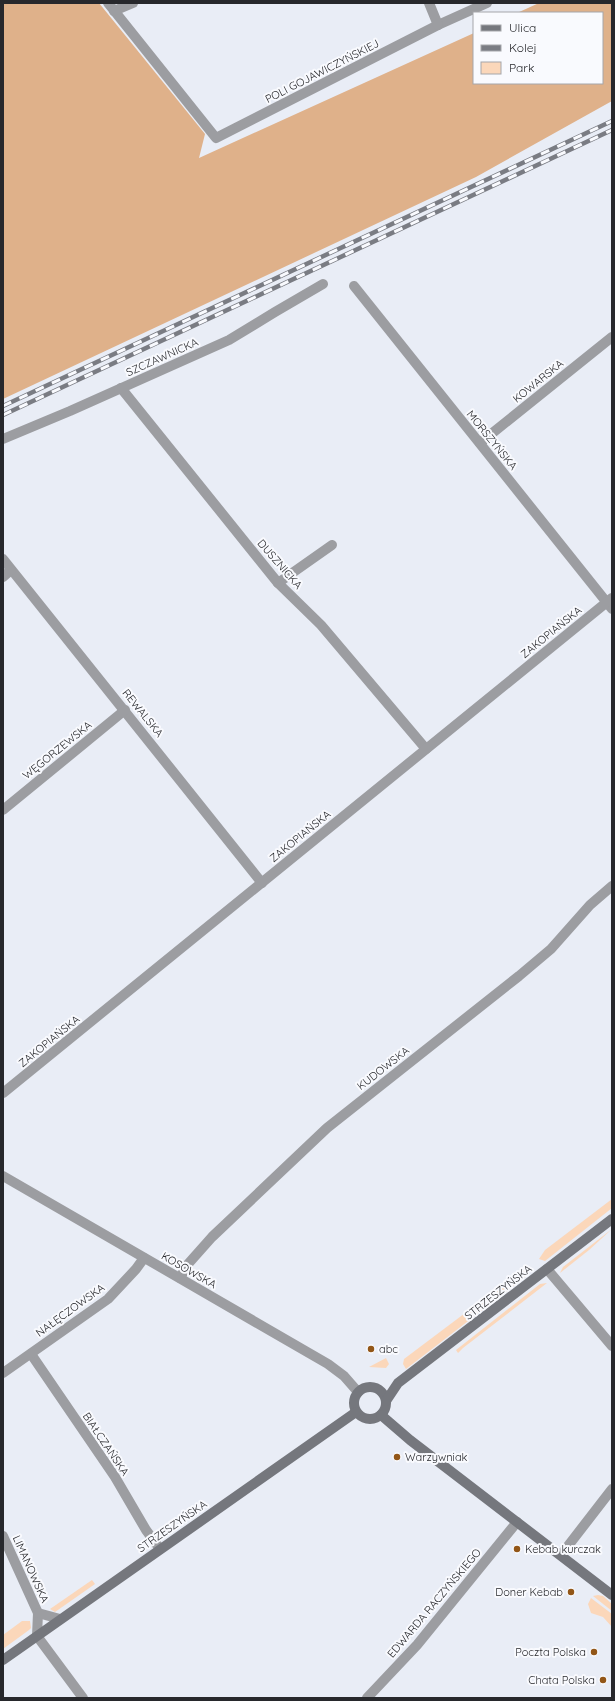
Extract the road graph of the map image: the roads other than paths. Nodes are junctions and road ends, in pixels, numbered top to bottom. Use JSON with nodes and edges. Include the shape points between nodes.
{"nodes":[{"id":1,"x":133,"y":3,"type":"edge"},
{"id":2,"x":429,"y":3,"type":"edge"},
{"id":3,"x":487,"y":3,"type":"edge"},
{"id":4,"x":111,"y":7,"type":"edge"},
{"id":5,"x":438,"y":25,"type":"junction"},
{"id":6,"x":323,"y":284,"type":"dead end"},
{"id":7,"x":354,"y":286,"type":"dead end"},
{"id":8,"x":612,"y":337,"type":"edge"},
{"id":9,"x":121,"y":388,"type":"junction"},
{"id":10,"x":3,"y":439,"type":"edge"},
{"id":11,"x":480,"y":443,"type":"junction"},
{"id":12,"x":332,"y":545,"type":"dead end"},
{"id":13,"x":3,"y":558,"type":"edge"},
{"id":14,"x":7,"y":574,"type":"edge"},
{"id":15,"x":278,"y":583,"type":"junction"},
{"id":16,"x":610,"y":603,"type":"edge"},
{"id":17,"x":125,"y":710,"type":"junction"},
{"id":18,"x":426,"y":749,"type":"junction"},
{"id":19,"x":3,"y":810,"type":"edge"},
{"id":20,"x":262,"y":883,"type":"junction"},
{"id":21,"x":612,"y":886,"type":"edge"},
{"id":22,"x":3,"y":1093,"type":"edge"},
{"id":23,"x":3,"y":1176,"type":"edge"},
{"id":24,"x":612,"y":1219,"type":"edge"},
{"id":25,"x":144,"y":1258,"type":"junction"},
{"id":26,"x":547,"y":1269,"type":"junction"},
{"id":27,"x":180,"y":1278,"type":"junction"},
{"id":28,"x":612,"y":1346,"type":"edge"},
{"id":29,"x":31,"y":1354,"type":"junction"},
{"id":30,"x":3,"y":1373,"type":"edge"},
{"id":31,"x":398,"y":1384,"type":"junction"},
{"id":32,"x":374,"y":1387,"type":"junction"},
{"id":33,"x":358,"y":1392,"type":"junction"},
{"id":34,"x":386,"y":1401,"type":"junction"},
{"id":35,"x":356,"y":1412,"type":"junction"},
{"id":36,"x":381,"y":1415,"type":"junction"},
{"id":37,"x":612,"y":1489,"type":"edge"},
{"id":38,"x":517,"y":1522,"type":"junction"},
{"id":39,"x":3,"y":1536,"type":"edge"},
{"id":40,"x":160,"y":1549,"type":"junction"},
{"id":41,"x":561,"y":1555,"type":"junction"},
{"id":42,"x":612,"y":1595,"type":"edge"},
{"id":43,"x":38,"y":1613,"type":"junction"},
{"id":44,"x":60,"y":1619,"type":"junction"},
{"id":45,"x":37,"y":1636,"type":"junction"},
{"id":46,"x":3,"y":1660,"type":"edge"},
{"id":47,"x":83,"y":1698,"type":"edge"},
{"id":48,"x":367,"y":1698,"type":"edge"}],
"edges":[{"from":1,"to":4,"type":"street"},
{"from":2,"to":5,"type":"street"},
{"from":3,"to":5,"type":"street","name":"POLI GOJAWICZYŃSKIEJ"},
{"from":4,"to":5,"type":"street","name":"POLI GOJAWICZYŃSKIEJ","via":[[216,138]]},
{"from":6,"to":9,"type":"street","name":"SZCZAWNICKA","via":[[230,340]]},
{"from":7,"to":11,"type":"street","name":"MORSZYŃSKA"},
{"from":8,"to":11,"type":"street","name":"KOWARSKA"},
{"from":9,"to":10,"type":"street","name":"SZCZAWNICKA"},
{"from":9,"to":15,"type":"street","name":"DUSZNICKA"},
{"from":11,"to":16,"type":"street","name":"MORSZYŃSKA"},
{"from":12,"to":15,"type":"street"},
{"from":13,"to":14,"type":"street","name":"REWALSKA"},
{"from":14,"to":17,"type":"street","name":"REWALSKA"},
{"from":15,"to":18,"type":"street","name":"DUSZNICKA","via":[[321,625]]},
{"from":16,"to":18,"type":"street","name":"ZAKOPIAŃSKA"},
{"from":17,"to":19,"type":"street","name":"WĘGORZEWSKA"},
{"from":17,"to":20,"type":"street","name":"REWALSKA"},
{"from":18,"to":20,"type":"street","name":"ZAKOPIAŃSKA"},
{"from":20,"to":22,"type":"street","name":"ZAKOPIAŃSKA"},
{"from":21,"to":27,"type":"street","name":"KUDOWSKA","via":[[590,905],[551,949],[327,1128],[212,1237],[188,1264]]},
{"from":23,"to":25,"type":"street","name":"KOSOWSKA"},
{"from":24,"to":26,"type":"street","name":"STRZESZYŃSKA"},
{"from":25,"to":27,"type":"street","name":"KOSOWSKA"},
{"from":25,"to":29,"type":"street","name":"NAŁĘCZOWSKA","via":[[108,1299]]},
{"from":26,"to":28,"type":"street"},
{"from":26,"to":31,"type":"street","name":"STRZESZYŃSKA"},
{"from":27,"to":33,"type":"street","name":"KOSOWSKA","via":[[328,1364],[344,1376]]},
{"from":29,"to":30,"type":"street","name":"NAŁĘCZOWSKA"},
{"from":29,"to":40,"type":"street","name":"BIAŁCZAŃSKA","via":[[115,1477]]},
{"from":31,"to":32,"type":"street"},
{"from":31,"to":34,"type":"street","name":"STRZESZYŃSKA"},
{"from":32,"to":33,"type":"street"},
{"from":32,"to":34,"type":"street","via":[[382,1392]]},
{"from":33,"to":35,"type":"street","via":[[353,1402]]},
{"from":34,"to":36,"type":"street"},
{"from":35,"to":36,"type":"street","via":[[367,1420]]},
{"from":35,"to":40,"type":"street","name":"STRZESZYŃSKA"},
{"from":36,"to":38,"type":"street","via":[[414,1444]]},
{"from":37,"to":41,"type":"street"},
{"from":38,"to":41,"type":"street"},
{"from":38,"to":48,"type":"street","name":"EDWARDA RACZYŃSKIEGO","via":[[417,1645]]},
{"from":39,"to":43,"type":"street","name":"LIMANOWSKA"},
{"from":40,"to":44,"type":"street","name":"STRZESZYŃSKA"},
{"from":41,"to":42,"type":"street"},
{"from":43,"to":44,"type":"street","name":"LIMANOWSKA"},
{"from":43,"to":45,"type":"street","name":"LIMANOWSKA"},
{"from":44,"to":45,"type":"street","name":"STRZESZYŃSKA"},
{"from":45,"to":46,"type":"street","name":"STRZESZYŃSKA"},
{"from":45,"to":47,"type":"street"}]}
